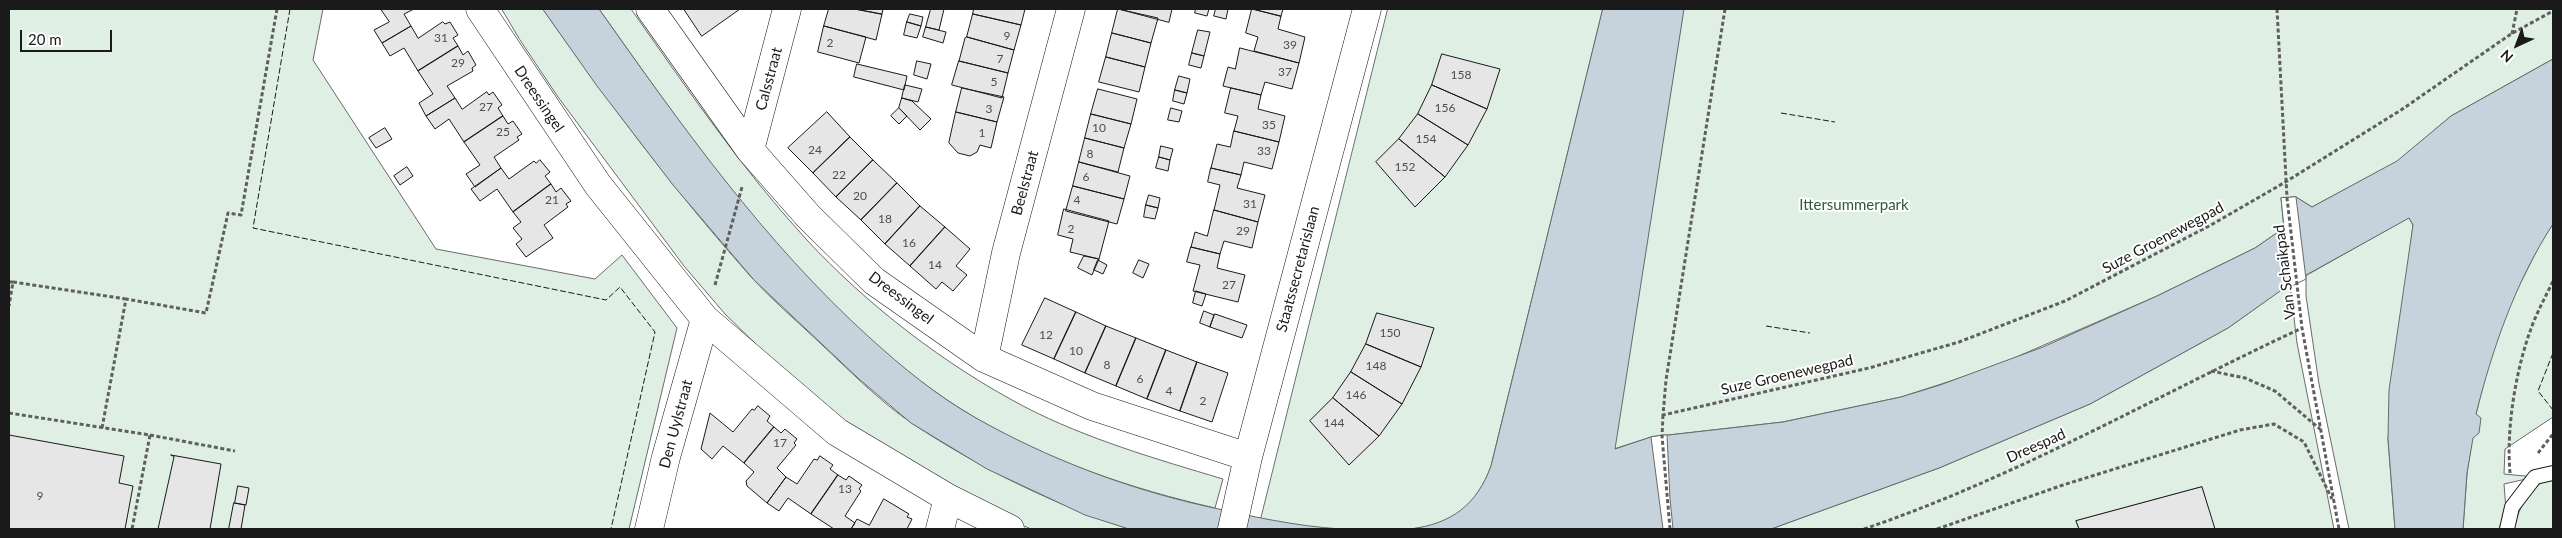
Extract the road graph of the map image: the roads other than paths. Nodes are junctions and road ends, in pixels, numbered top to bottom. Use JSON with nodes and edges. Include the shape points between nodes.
{"nodes":[{"id":1,"x":480,"y":9,"type":"edge"},
{"id":2,"x":650,"y":9,"type":"edge"},
{"id":3,"x":787,"y":9,"type":"edge"},
{"id":4,"x":1071,"y":9,"type":"edge"},
{"id":5,"x":1367,"y":9,"type":"edge"},
{"id":6,"x":750,"y":150,"type":"junction"},
{"id":7,"x":705,"y":319,"type":"junction"},
{"id":8,"x":984,"y":358,"type":"junction"},
{"id":9,"x":1248,"y":457,"type":"junction"},
{"id":10,"x":2553,"y":473,"type":"edge"},
{"id":11,"x":948,"y":498,"type":"junction"},
{"id":12,"x":1235,"y":518,"type":"edge"},
{"id":13,"x":649,"y":529,"type":"edge"},
{"id":14,"x":940,"y":529,"type":"edge"},
{"id":15,"x":1010,"y":529,"type":"edge"},
{"id":16,"x":2507,"y":529,"type":"edge"}],
"edges":[{"from":1,"to":7,"type":"street","name":"Dreessingel","via":[[598,185]]},
{"from":2,"to":6,"type":"street","name":"Dreessingel"},
{"from":3,"to":6,"type":"street","name":"Calsstraat"},
{"from":4,"to":8,"type":"street","name":"Beelstraat","via":[[1006,253]]},
{"from":5,"to":9,"type":"street","name":"Staatssecretarislaan"},
{"from":6,"to":8,"type":"street","name":"Dreessingel","via":[[808,216],[874,281]]},
{"from":7,"to":11,"type":"street","name":"Dreessingel","via":[[837,432]]},
{"from":7,"to":13,"type":"street","name":"Den Uylstraat"},
{"from":8,"to":9,"type":"street","name":"Dreessingel","via":[[1092,406]]},
{"from":9,"to":12,"type":"street","name":"Staatssecretarislaan"},
{"from":10,"to":16,"type":"lane","via":[[2535,477],[2512,507]]},
{"from":11,"to":14,"type":"street"},
{"from":11,"to":15,"type":"street","name":"Dreessingel"}]}
